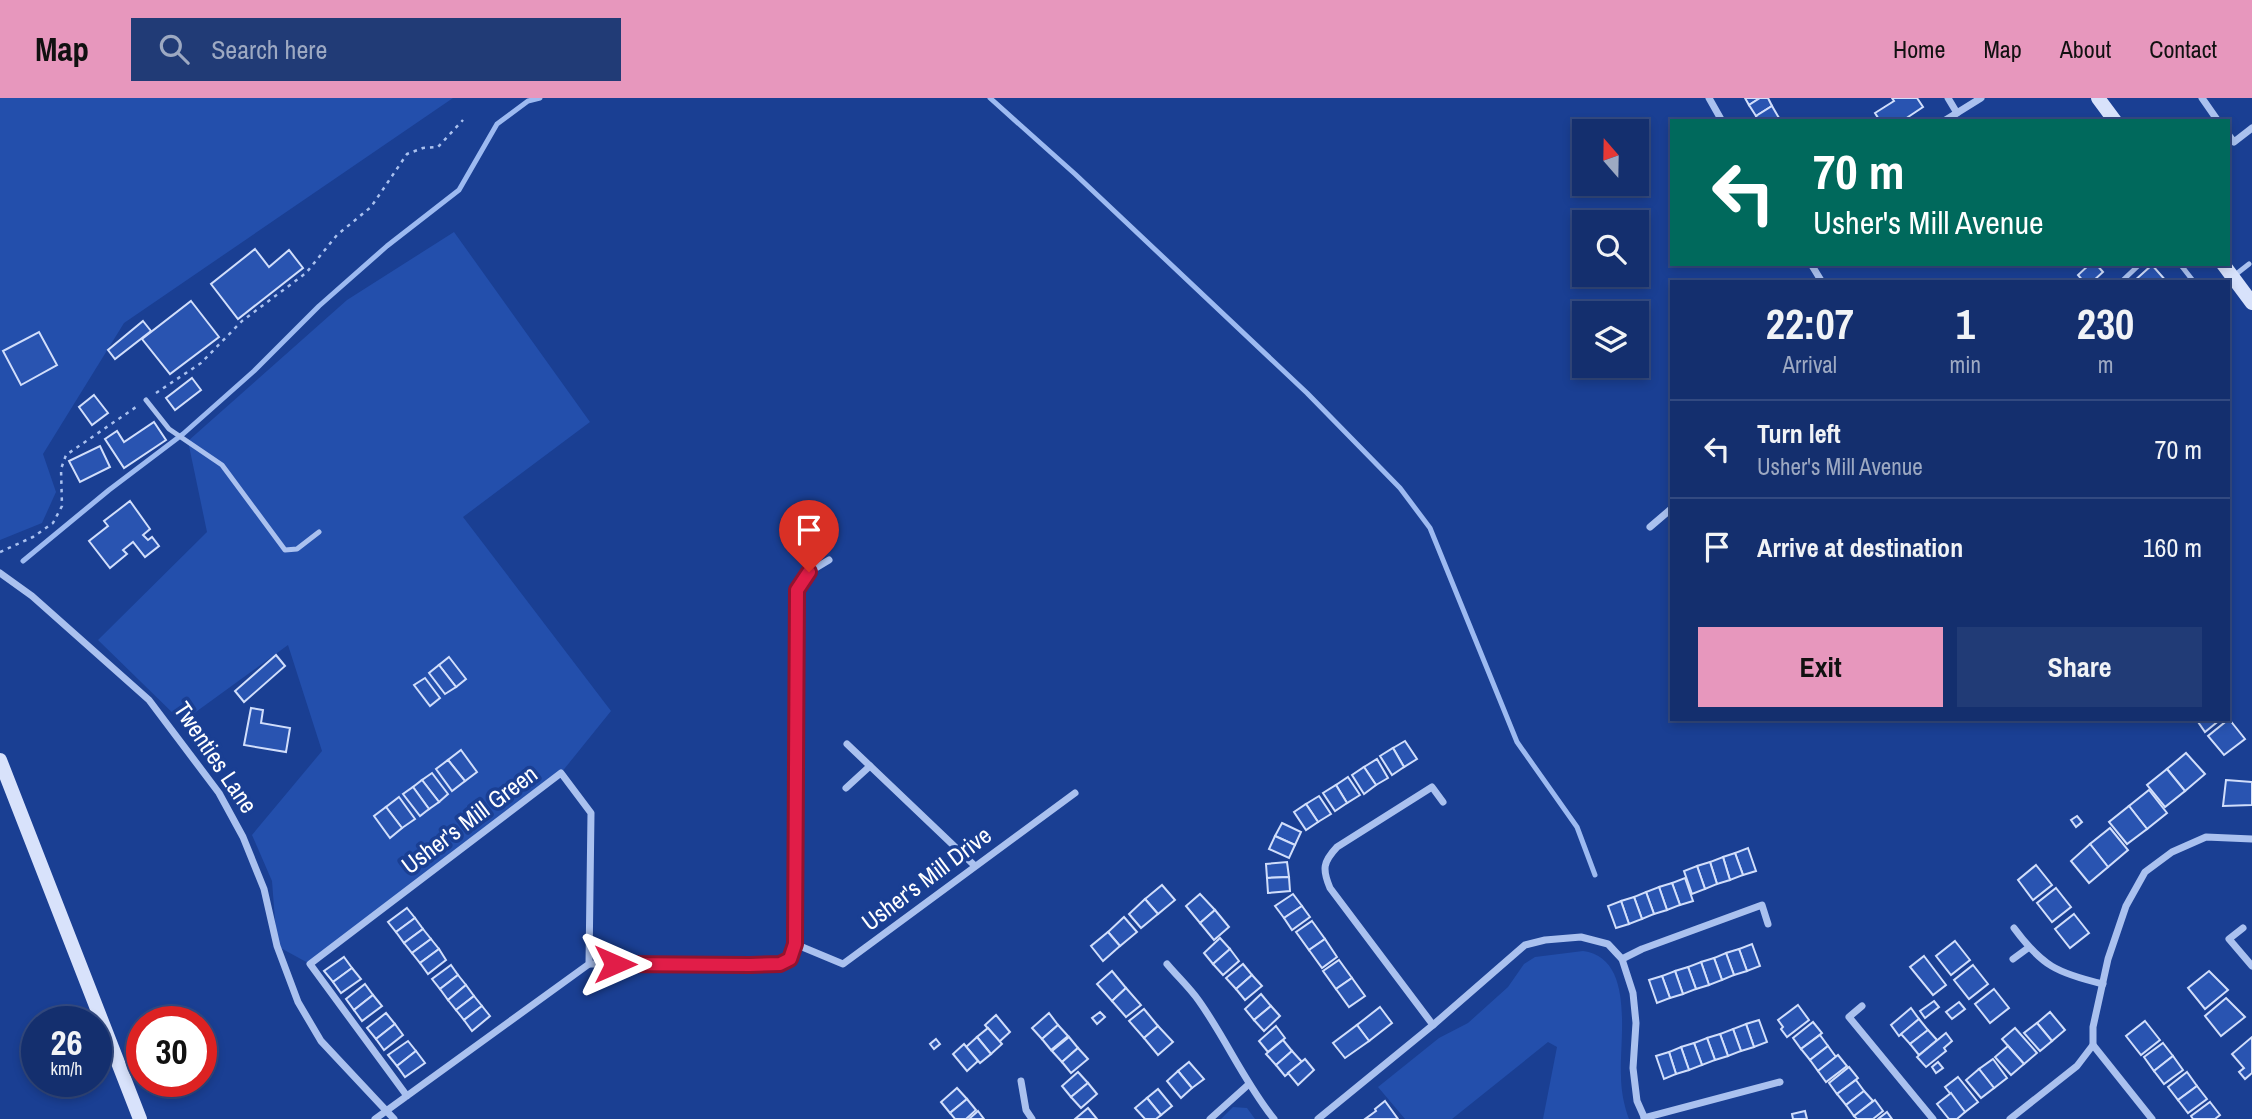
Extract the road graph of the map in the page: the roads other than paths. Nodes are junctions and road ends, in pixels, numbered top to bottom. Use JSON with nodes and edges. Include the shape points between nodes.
{"nodes":[{"id":1,"x":1709,"y":98,"type":"edge"},
{"id":2,"x":1948,"y":98,"type":"edge"},
{"id":3,"x":1981,"y":98,"type":"edge"},
{"id":4,"x":2202,"y":98,"type":"edge"},
{"id":5,"x":2101,"y":99,"type":"edge"},
{"id":6,"x":1957,"y":113,"type":"junction"},
{"id":7,"x":1722,"y":119,"type":"edge"},
{"id":8,"x":1947,"y":119,"type":"edge"},
{"id":9,"x":2114,"y":119,"type":"edge"},
{"id":10,"x":2217,"y":119,"type":"edge"},
{"id":11,"x":2252,"y":128,"type":"edge"},
{"id":12,"x":2230,"y":137,"type":"edge"},
{"id":13,"x":2249,"y":264,"type":"dead end"},
{"id":14,"x":2138,"y":266,"type":"edge"},
{"id":15,"x":2182,"y":266,"type":"edge"},
{"id":16,"x":2224,"y":266,"type":"edge"},
{"id":17,"x":2232,"y":277,"type":"junction"},
{"id":18,"x":2123,"y":280,"type":"edge"},
{"id":19,"x":2192,"y":280,"type":"edge"},
{"id":20,"x":2252,"y":303,"type":"edge"},
{"id":21,"x":146,"y":401,"type":"road end"},
{"id":22,"x":1670,"y":510,"type":"edge"},
{"id":23,"x":1650,"y":527,"type":"dead end"},
{"id":24,"x":319,"y":532,"type":"dead end"},
{"id":25,"x":829,"y":560,"type":"dead end"},
{"id":26,"x":0,"y":573,"type":"edge"},
{"id":27,"x":847,"y":744,"type":"dead end"},
{"id":28,"x":0,"y":760,"type":"edge"},
{"id":29,"x":870,"y":766,"type":"junction"},
{"id":30,"x":846,"y":788,"type":"dead end"},
{"id":31,"x":1074,"y":793,"type":"dead end"},
{"id":32,"x":1443,"y":802,"type":"dead end"},
{"id":33,"x":2252,"y":839,"type":"edge"},
{"id":34,"x":974,"y":865,"type":"junction"},
{"id":35,"x":1768,"y":924,"type":"dead end"},
{"id":36,"x":2014,"y":928,"type":"dead end"},
{"id":37,"x":2242,"y":928,"type":"dead end"},
{"id":38,"x":795,"y":944,"type":"junction"},
{"id":39,"x":2028,"y":948,"type":"junction"},
{"id":40,"x":1622,"y":959,"type":"junction"},
{"id":41,"x":2013,"y":959,"type":"dead end"},
{"id":42,"x":589,"y":964,"type":"junction"},
{"id":43,"x":1167,"y":964,"type":"dead end"},
{"id":44,"x":2252,"y":966,"type":"edge"},
{"id":45,"x":2103,"y":984,"type":"junction"},
{"id":46,"x":1863,"y":1006,"type":"dead end"},
{"id":47,"x":1433,"y":1025,"type":"junction"},
{"id":48,"x":2093,"y":1045,"type":"junction"},
{"id":49,"x":1021,"y":1081,"type":"dead end"},
{"id":50,"x":1780,"y":1082,"type":"dead end"},
{"id":51,"x":1249,"y":1084,"type":"junction"},
{"id":52,"x":407,"y":1096,"type":"junction"},
{"id":53,"x":386,"y":1110,"type":"junction"},
{"id":54,"x":140,"y":1119,"type":"edge"},
{"id":55,"x":375,"y":1119,"type":"edge"},
{"id":56,"x":394,"y":1119,"type":"edge"},
{"id":57,"x":1032,"y":1119,"type":"edge"},
{"id":58,"x":1210,"y":1119,"type":"edge"},
{"id":59,"x":1275,"y":1119,"type":"edge"},
{"id":60,"x":1318,"y":1119,"type":"edge"},
{"id":61,"x":1644,"y":1119,"type":"edge"},
{"id":62,"x":1933,"y":1119,"type":"edge"},
{"id":63,"x":2010,"y":1119,"type":"edge"},
{"id":64,"x":2152,"y":1119,"type":"edge"}],
"edges":[{"from":1,"to":7,"type":"street"},
{"from":2,"to":6,"type":"street"},
{"from":3,"to":6,"type":"street"},
{"from":4,"to":10,"type":"street"},
{"from":5,"to":9,"type":"street"},
{"from":6,"to":8,"type":"street"},
{"from":11,"to":12,"type":"street","via":[[2234,142]]},
{"from":13,"to":17,"type":"lane"},
{"from":14,"to":18,"type":"lane"},
{"from":15,"to":19,"type":"lane"},
{"from":16,"to":17,"type":"street"},
{"from":17,"to":20,"type":"street"},
{"from":21,"to":24,"type":"lane","via":[[169,429],[222,465],[285,550],[297,549]]},
{"from":22,"to":23,"type":"street"},
{"from":25,"to":38,"type":"street","via":[[809,572],[797,590]]},
{"from":26,"to":53,"type":"street","name":"Twenties Lane","via":[[149,700],[219,793],[264,889],[277,946],[298,1002],[321,1041]]},
{"from":27,"to":29,"type":"street"},
{"from":28,"to":54,"type":"street"},
{"from":29,"to":30,"type":"street"},
{"from":29,"to":34,"type":"street"},
{"from":31,"to":34,"type":"street","name":"Usher's Mill Drive"},
{"from":32,"to":47,"type":"street","via":[[1432,787],[1338,847],[1325,860],[1323,871],[1330,888]]},
{"from":33,"to":45,"type":"street","via":[[2206,837],[2172,852],[2146,872],[2126,906]]},
{"from":34,"to":38,"type":"street","name":"Usher's Mill Drive","via":[[843,964]]},
{"from":35,"to":40,"type":"street","via":[[1762,905]]},
{"from":36,"to":39,"type":"street"},
{"from":37,"to":44,"type":"street","via":[[2229,939]]},
{"from":38,"to":42,"type":"street","via":[[790,959],[780,964]]},
{"from":39,"to":41,"type":"street"},
{"from":39,"to":45,"type":"street","via":[[2049,967]]},
{"from":40,"to":47,"type":"street","via":[[1608,944],[1581,937],[1525,945]]},
{"from":40,"to":61,"type":"street","via":[[1633,993],[1633,1068]]},
{"from":42,"to":52,"type":"street"},
{"from":42,"to":52,"type":"street","name":"Usher's Mill Green","via":[[591,813],[561,773],[310,964]]},
{"from":43,"to":51,"type":"street","via":[[1198,999]]},
{"from":45,"to":48,"type":"street"},
{"from":46,"to":62,"type":"street","via":[[1849,1017]]},
{"from":47,"to":60,"type":"street"},
{"from":48,"to":63,"type":"street","via":[[2077,1066]]},
{"from":48,"to":64,"type":"street"},
{"from":49,"to":57,"type":"street"},
{"from":50,"to":61,"type":"street"},
{"from":51,"to":58,"type":"street"},
{"from":51,"to":59,"type":"street"},
{"from":52,"to":53,"type":"street"},
{"from":53,"to":55,"type":"street"},
{"from":53,"to":56,"type":"street","name":"Twenties Lane"}]}
